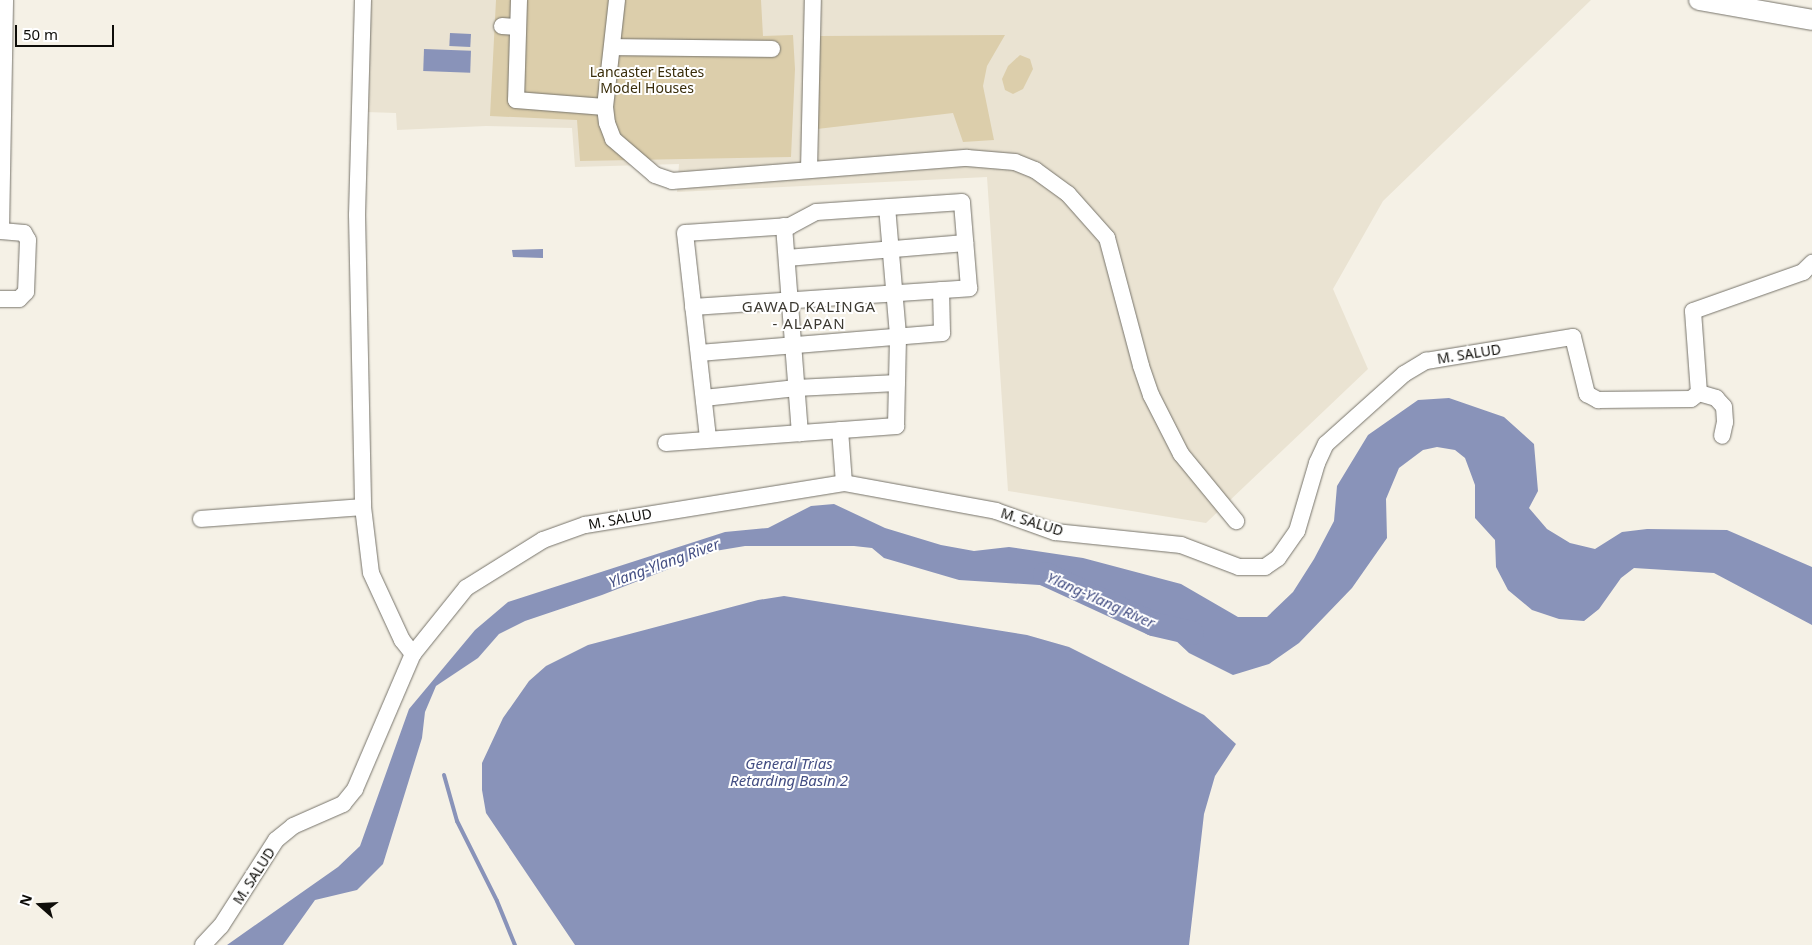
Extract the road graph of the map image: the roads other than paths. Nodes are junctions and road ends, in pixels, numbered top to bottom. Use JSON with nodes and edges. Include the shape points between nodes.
{"nodes":[{"id":1,"x":5,"y":0,"type":"edge"},
{"id":2,"x":363,"y":0,"type":"edge"},
{"id":3,"x":519,"y":0,"type":"edge"},
{"id":4,"x":617,"y":0,"type":"edge"},
{"id":5,"x":813,"y":0,"type":"edge"},
{"id":6,"x":1699,"y":0,"type":"edge"},
{"id":7,"x":1812,"y":20,"type":"edge"},
{"id":8,"x":614,"y":47,"type":"junction"},
{"id":9,"x":772,"y":49,"type":"dead end"},
{"id":10,"x":605,"y":107,"type":"junction"},
{"id":11,"x":808,"y":170,"type":"junction"},
{"id":12,"x":887,"y":207,"type":"junction"},
{"id":13,"x":784,"y":226,"type":"junction"},
{"id":14,"x":965,"y":243,"type":"junction"},
{"id":15,"x":890,"y":249,"type":"junction"},
{"id":16,"x":787,"y":258,"type":"junction"},
{"id":17,"x":1812,"y":263,"type":"edge"},
{"id":18,"x":941,"y":290,"type":"junction"},
{"id":19,"x":894,"y":293,"type":"junction"},
{"id":20,"x":0,"y":299,"type":"edge"},
{"id":21,"x":790,"y":300,"type":"junction"},
{"id":22,"x":693,"y":307,"type":"junction"},
{"id":23,"x":898,"y":335,"type":"junction"},
{"id":24,"x":793,"y":344,"type":"junction"},
{"id":25,"x":699,"y":353,"type":"junction"},
{"id":26,"x":897,"y":383,"type":"junction"},
{"id":27,"x":796,"y":388,"type":"junction"},
{"id":28,"x":1699,"y":393,"type":"junction"},
{"id":29,"x":704,"y":398,"type":"junction"},
{"id":30,"x":840,"y":430,"type":"junction"},
{"id":31,"x":800,"y":433,"type":"junction"},
{"id":32,"x":1722,"y":436,"type":"dead end"},
{"id":33,"x":708,"y":439,"type":"junction"},
{"id":34,"x":666,"y":443,"type":"dead end"},
{"id":35,"x":844,"y":483,"type":"junction"},
{"id":36,"x":363,"y":507,"type":"junction"},
{"id":37,"x":201,"y":519,"type":"dead end"},
{"id":38,"x":1236,"y":521,"type":"dead end"},
{"id":39,"x":413,"y":654,"type":"junction"},
{"id":40,"x":203,"y":945,"type":"edge"}],
"edges":[{"from":1,"to":20,"type":"street","via":[[1,230],[20,231],[27,236],[27,285],[24,297]]},
{"from":2,"to":36,"type":"street","via":[[357,215]]},
{"from":3,"to":10,"type":"street","via":[[510,27],[509,99]]},
{"from":4,"to":8,"type":"street"},
{"from":5,"to":11,"type":"street"},
{"from":6,"to":7,"type":"main road"},
{"from":8,"to":9,"type":"street"},
{"from":8,"to":10,"type":"street"},
{"from":10,"to":11,"type":"street","via":[[613,139],[655,175],[672,181]]},
{"from":11,"to":38,"type":"street","via":[[967,158],[1002,160],[1035,170],[1068,194],[1107,238],[1144,373],[1181,454]]},
{"from":12,"to":13,"type":"street","via":[[816,212]]},
{"from":12,"to":14,"type":"street","via":[[962,202]]},
{"from":12,"to":15,"type":"street"},
{"from":13,"to":16,"type":"street"},
{"from":13,"to":22,"type":"street","via":[[685,233]]},
{"from":14,"to":15,"type":"street"},
{"from":14,"to":18,"type":"street","via":[[969,288]]},
{"from":15,"to":16,"type":"street"},
{"from":15,"to":19,"type":"street"},
{"from":16,"to":21,"type":"street"},
{"from":17,"to":28,"type":"street","via":[[1803,272],[1693,311]]},
{"from":18,"to":19,"type":"street"},
{"from":18,"to":23,"type":"street","via":[[942,333]]},
{"from":19,"to":21,"type":"street"},
{"from":19,"to":23,"type":"street"},
{"from":21,"to":22,"type":"street"},
{"from":21,"to":24,"type":"street"},
{"from":22,"to":25,"type":"street"},
{"from":23,"to":24,"type":"street"},
{"from":23,"to":26,"type":"street"},
{"from":24,"to":25,"type":"street"},
{"from":24,"to":27,"type":"street"},
{"from":25,"to":29,"type":"street"},
{"from":26,"to":27,"type":"street"},
{"from":26,"to":30,"type":"street","via":[[896,426]]},
{"from":27,"to":29,"type":"street"},
{"from":27,"to":31,"type":"street"},
{"from":28,"to":32,"type":"street","via":[[1716,398],[1724,407]]},
{"from":28,"to":35,"type":"street","name":"M. SALUD","via":[[1691,399],[1598,400],[1587,394],[1573,336],[1426,361],[1404,374],[1326,444],[1316,463],[1297,531],[1289,545],[1272,562],[1252,569],[1239,567],[1188,546],[1055,532],[996,511]]},
{"from":29,"to":33,"type":"street"},
{"from":30,"to":31,"type":"street"},
{"from":30,"to":35,"type":"street"},
{"from":31,"to":33,"type":"street"},
{"from":33,"to":34,"type":"street"},
{"from":35,"to":39,"type":"street","name":"M. SALUD","via":[[585,525],[543,540],[466,588]]},
{"from":36,"to":37,"type":"street"},
{"from":36,"to":39,"type":"street","via":[[371,574],[402,640]]},
{"from":39,"to":40,"type":"street","name":"M. SALUD","via":[[355,789],[343,804],[293,826],[276,840],[221,926]]}]}
